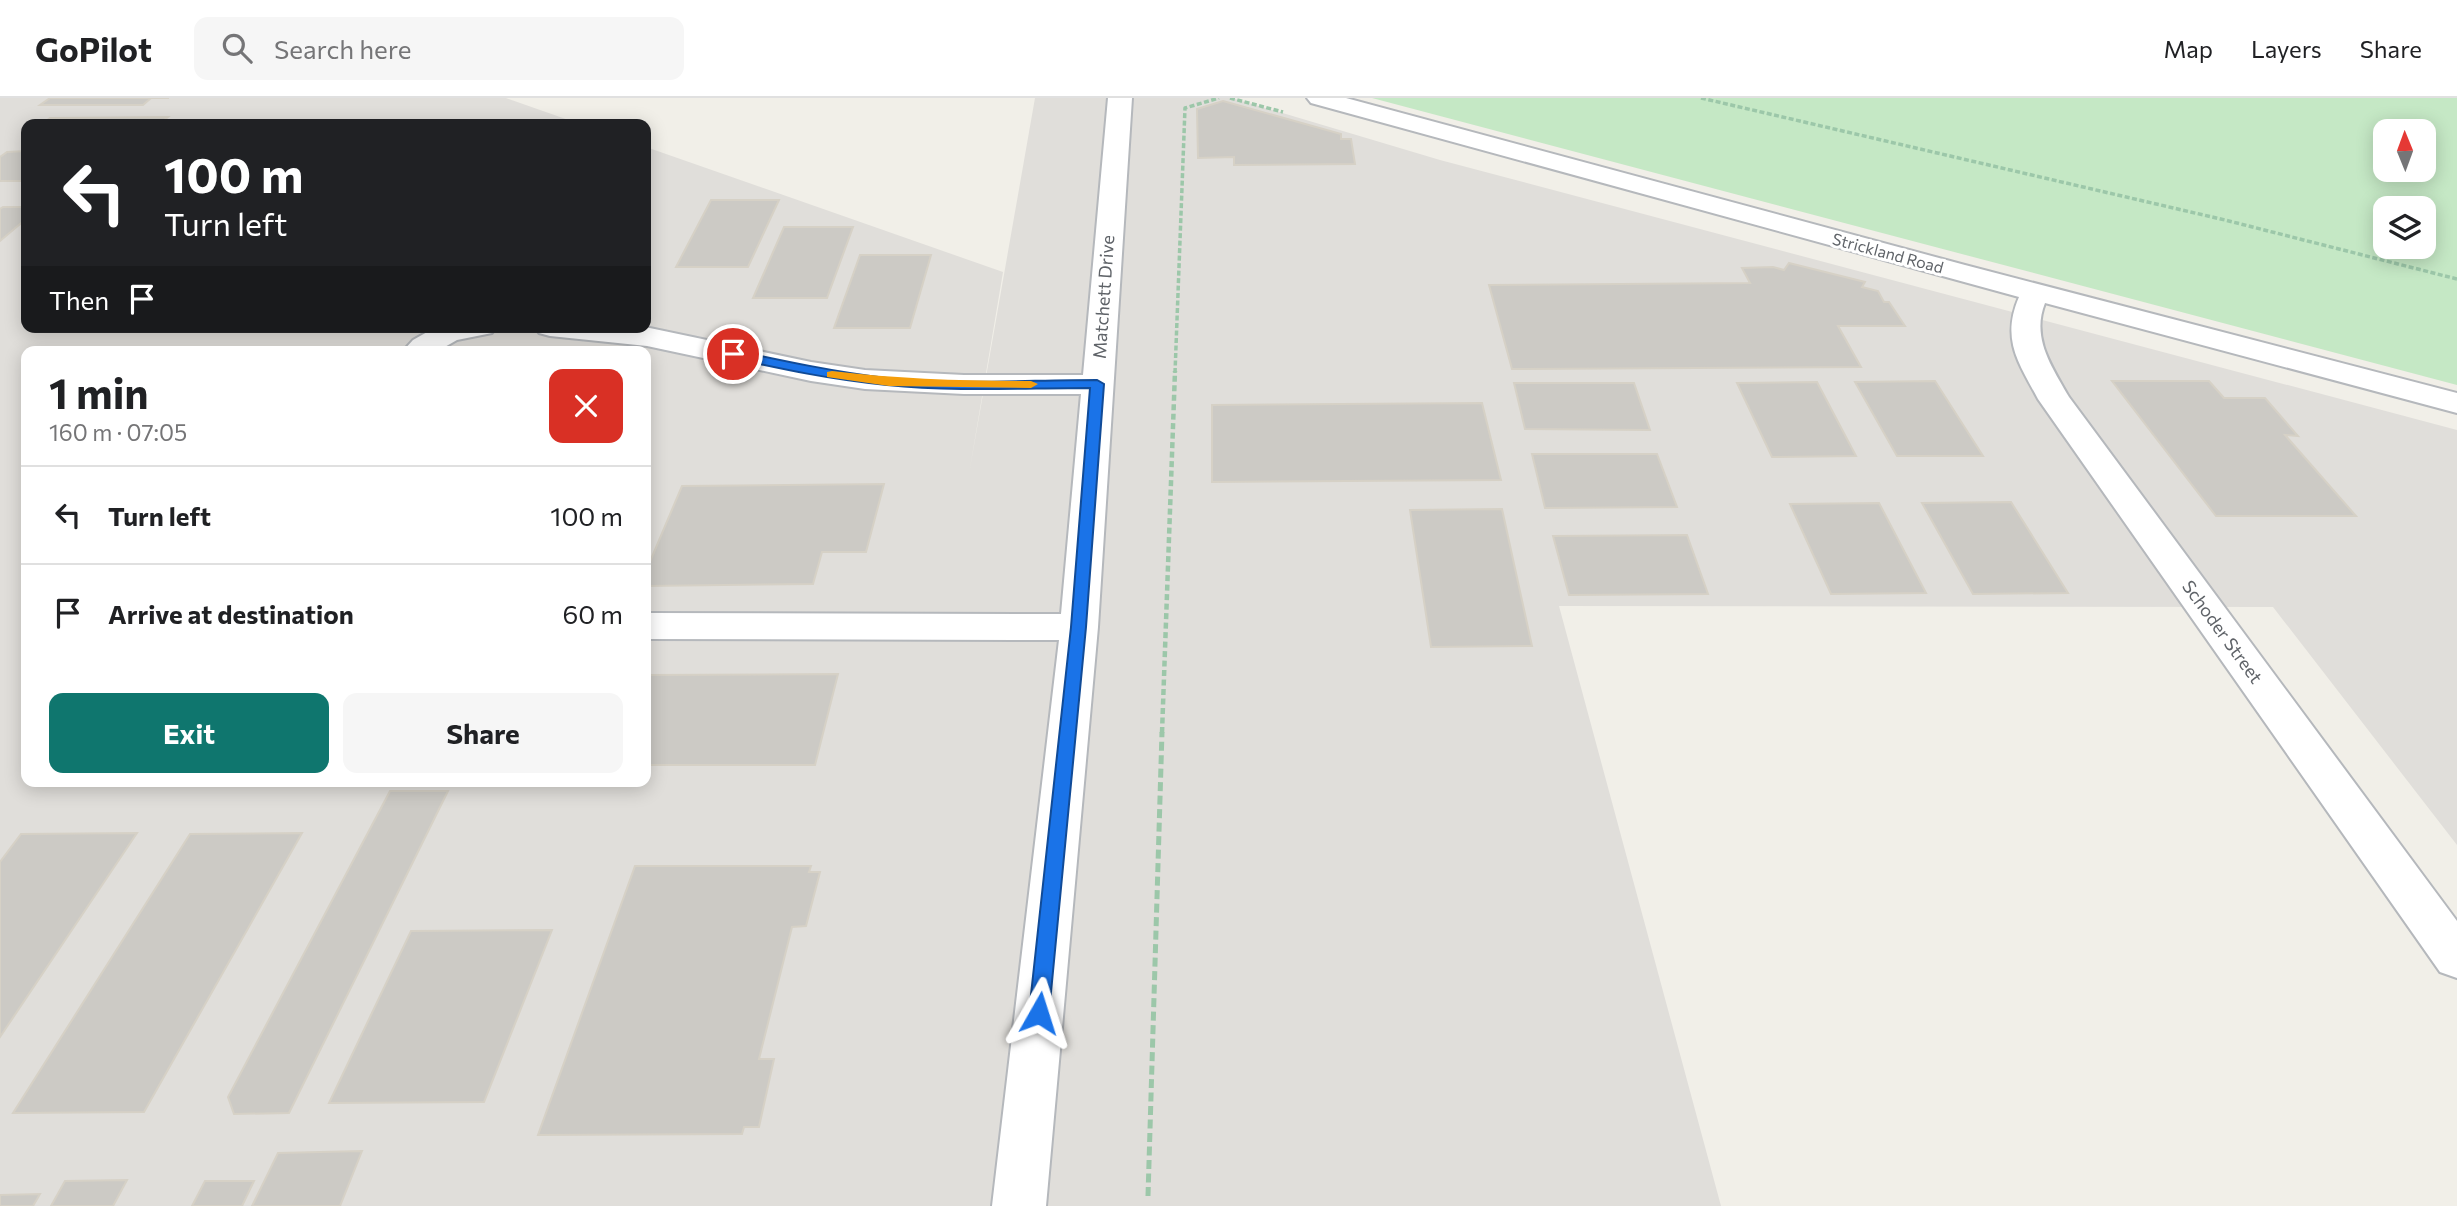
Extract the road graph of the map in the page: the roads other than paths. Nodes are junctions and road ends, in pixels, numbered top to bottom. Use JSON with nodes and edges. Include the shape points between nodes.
{"nodes":[{"id":1,"x":1120,"y":98,"type":"edge"},
{"id":2,"x":1319,"y":98,"type":"edge"},
{"id":3,"x":2035,"y":292,"type":"junction"},
{"id":4,"x":447,"y":333,"type":"edge"},
{"id":5,"x":620,"y":333,"type":"edge"},
{"id":6,"x":424,"y":346,"type":"edge"},
{"id":7,"x":1097,"y":384,"type":"junction"},
{"id":8,"x":2457,"y":404,"type":"edge"},
{"id":9,"x":651,"y":626,"type":"edge"},
{"id":10,"x":1079,"y":627,"type":"junction"},
{"id":11,"x":2457,"y":958,"type":"edge"},
{"id":12,"x":1019,"y":1206,"type":"edge"}],
"edges":[{"from":1,"to":7,"type":"street","name":"Matchett Drive"},
{"from":2,"to":3,"type":"street","name":"Strickland Road"},
{"from":3,"to":8,"type":"street","name":"Strickland Road"},
{"from":3,"to":11,"type":"street","name":"Schoder Street","via":[[2024,321],[2027,339],[2054,399]]},
{"from":4,"to":6,"type":"street"},
{"from":5,"to":7,"type":"street","via":[[831,375],[889,382]]},
{"from":7,"to":10,"type":"street","name":"Matchett Drive"},
{"from":9,"to":10,"type":"street"},
{"from":10,"to":12,"type":"street","name":"Matchett Drive"}]}
